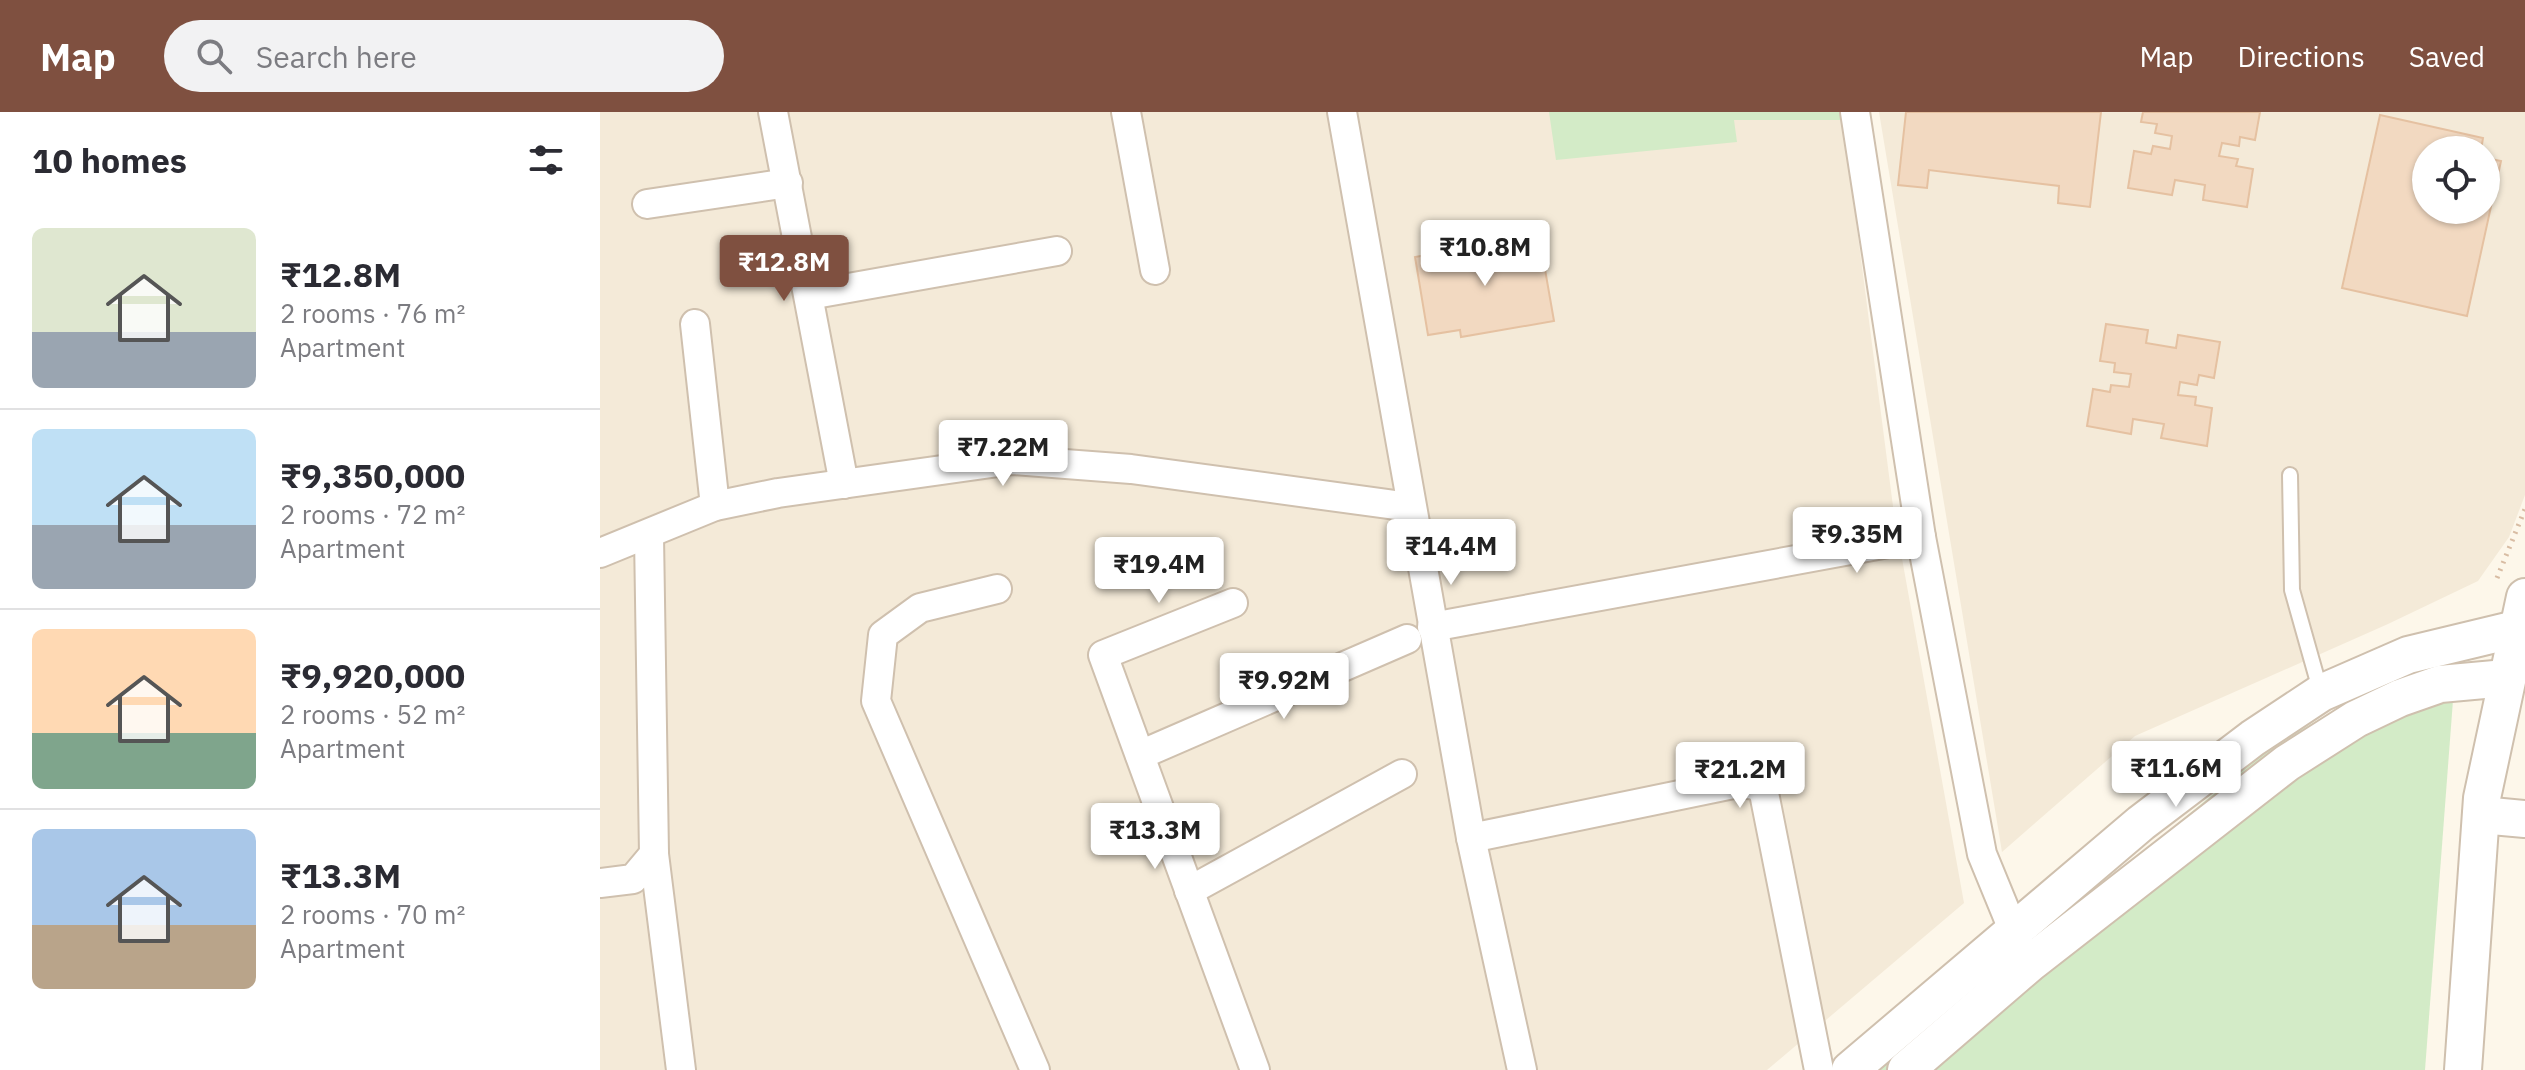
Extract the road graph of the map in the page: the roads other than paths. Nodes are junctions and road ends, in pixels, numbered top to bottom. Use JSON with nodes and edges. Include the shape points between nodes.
{"nodes":[{"id":1,"x":1126,"y":112,"type":"edge"},
{"id":2,"x":1342,"y":112,"type":"edge"},
{"id":3,"x":1855,"y":112,"type":"edge"},
{"id":4,"x":783,"y":114,"type":"edge"},
{"id":5,"x":788,"y":183,"type":"junction"},
{"id":6,"x":647,"y":204,"type":"dead end"},
{"id":7,"x":1057,"y":251,"type":"dead end"},
{"id":8,"x":1155,"y":270,"type":"dead end"},
{"id":9,"x":809,"y":295,"type":"junction"},
{"id":10,"x":695,"y":324,"type":"dead end"},
{"id":11,"x":2290,"y":475,"type":"dead end"},
{"id":12,"x":844,"y":484,"type":"junction"},
{"id":13,"x":715,"y":506,"type":"junction"},
{"id":14,"x":1410,"y":507,"type":"junction"},
{"id":15,"x":649,"y":536,"type":"junction"},
{"id":16,"x":1921,"y":537,"type":"junction"},
{"id":17,"x":600,"y":553,"type":"edge"},
{"id":18,"x":997,"y":589,"type":"dead end"},
{"id":19,"x":1233,"y":603,"type":"dead end"},
{"id":20,"x":2521,"y":613,"type":"edge"},
{"id":21,"x":1420,"y":633,"type":"junction"},
{"id":22,"x":2506,"y":678,"type":"junction"},
{"id":23,"x":2321,"y":693,"type":"junction"},
{"id":24,"x":1140,"y":755,"type":"junction"},
{"id":25,"x":1402,"y":774,"type":"dead end"},
{"id":26,"x":2481,"y":815,"type":"junction"},
{"id":27,"x":2525,"y":819,"type":"edge"},
{"id":28,"x":1471,"y":838,"type":"junction"},
{"id":29,"x":654,"y":854,"type":"junction"},
{"id":30,"x":600,"y":883,"type":"edge"},
{"id":31,"x":1189,"y":891,"type":"junction"},
{"id":32,"x":2011,"y":930,"type":"junction"},
{"id":33,"x":2029,"y":964,"type":"junction"},
{"id":34,"x":681,"y":1070,"type":"edge"},
{"id":35,"x":1035,"y":1070,"type":"edge"},
{"id":36,"x":1255,"y":1070,"type":"edge"},
{"id":37,"x":1522,"y":1070,"type":"edge"},
{"id":38,"x":1819,"y":1070,"type":"edge"},
{"id":39,"x":1850,"y":1070,"type":"edge"},
{"id":40,"x":1906,"y":1070,"type":"edge"},
{"id":41,"x":2463,"y":1070,"type":"edge"}],
"edges":[{"from":1,"to":8,"type":"street"},
{"from":2,"to":14,"type":"street"},
{"from":3,"to":16,"type":"street"},
{"from":4,"to":5,"type":"street"},
{"from":5,"to":6,"type":"street"},
{"from":5,"to":9,"type":"street"},
{"from":7,"to":9,"type":"street"},
{"from":9,"to":12,"type":"street"},
{"from":10,"to":13,"type":"street"},
{"from":11,"to":23,"type":"lane","via":[[2292,590]]},
{"from":12,"to":13,"type":"street"},
{"from":12,"to":14,"type":"street","via":[[1013,460],[1131,469]]},
{"from":13,"to":15,"type":"street"},
{"from":14,"to":21,"type":"street"},
{"from":15,"to":17,"type":"street"},
{"from":15,"to":29,"type":"street"},
{"from":16,"to":21,"type":"street"},
{"from":16,"to":32,"type":"street","via":[[1982,854]]},
{"from":18,"to":35,"type":"street","via":[[920,608],[883,635],[876,701]]},
{"from":19,"to":24,"type":"street","via":[[1103,655]]},
{"from":20,"to":22,"type":"street"},
{"from":20,"to":23,"type":"street"},
{"from":21,"to":24,"type":"street"},
{"from":21,"to":28,"type":"street"},
{"from":22,"to":26,"type":"street"},
{"from":22,"to":33,"type":"street","via":[[2440,684],[2356,719],[2287,763]]},
{"from":23,"to":32,"type":"street","via":[[2141,823]]},
{"from":24,"to":31,"type":"street"},
{"from":25,"to":31,"type":"street"},
{"from":26,"to":27,"type":"street"},
{"from":26,"to":41,"type":"street"},
{"from":28,"to":37,"type":"street"},
{"from":28,"to":38,"type":"street","via":[[1738,783],[1757,785],[1764,793]]},
{"from":29,"to":30,"type":"street","via":[[633,879]]},
{"from":29,"to":34,"type":"street"},
{"from":31,"to":36,"type":"street"},
{"from":32,"to":33,"type":"street"},
{"from":32,"to":39,"type":"street"},
{"from":33,"to":40,"type":"street"}]}
